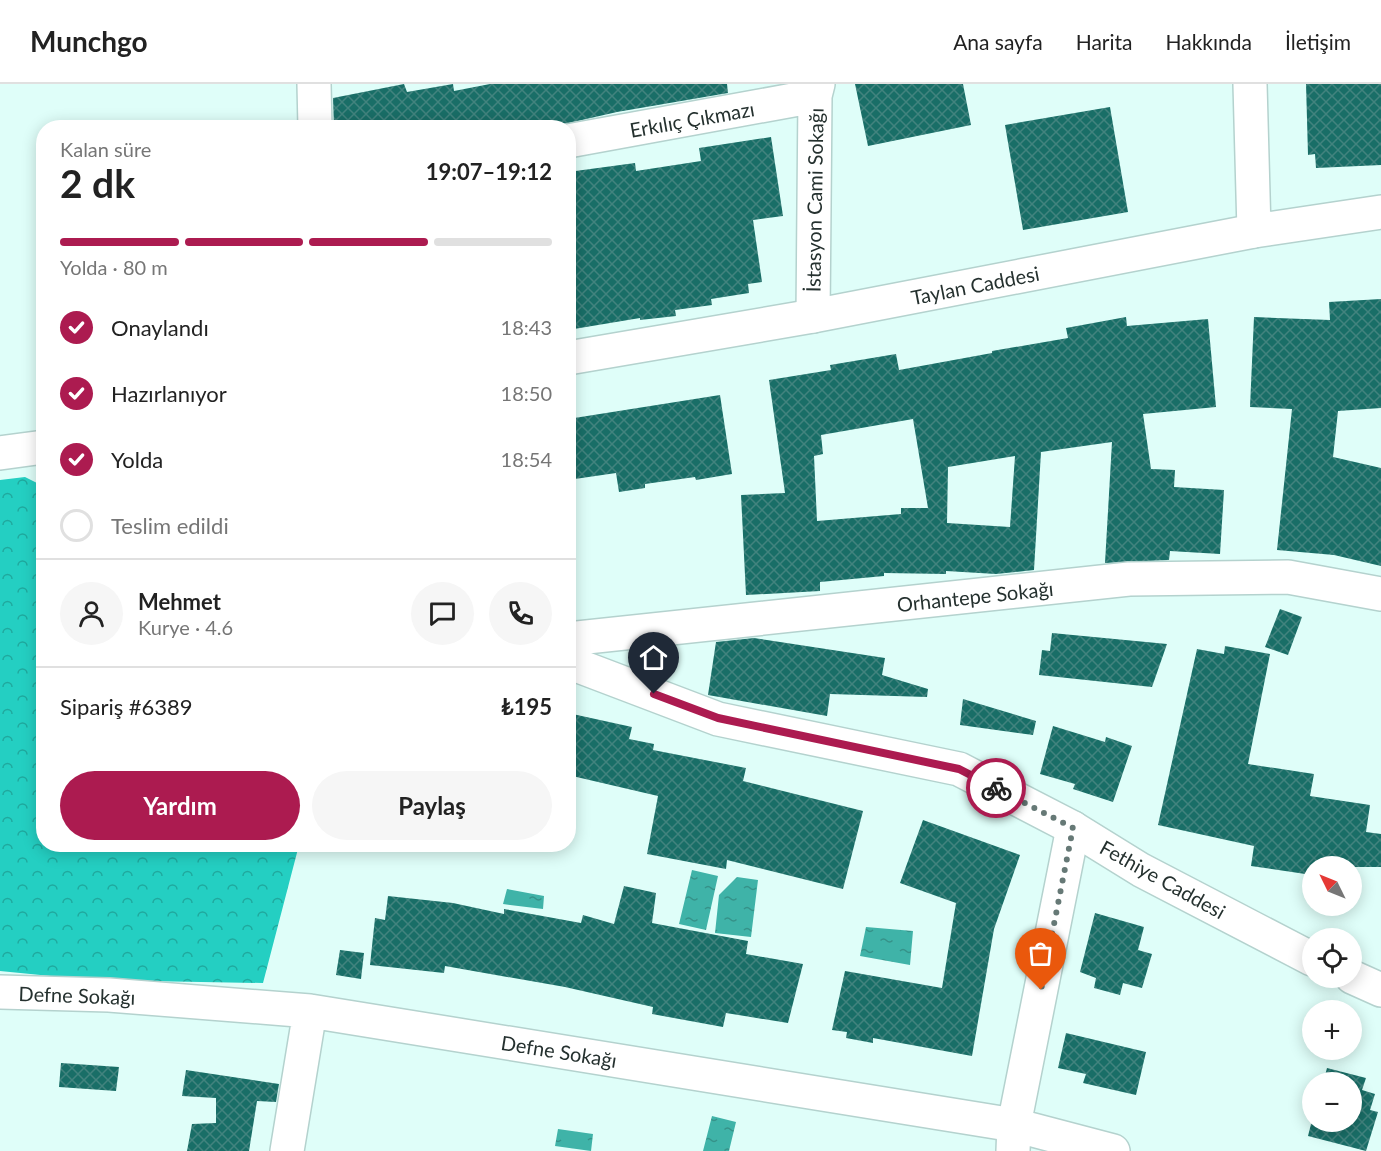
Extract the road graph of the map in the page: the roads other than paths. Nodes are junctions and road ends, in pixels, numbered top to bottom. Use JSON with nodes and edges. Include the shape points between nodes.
{"nodes":[{"id":1,"x":314,"y":84,"type":"edge"},
{"id":2,"x":1250,"y":84,"type":"edge"},
{"id":3,"x":816,"y":90,"type":"edge"},
{"id":4,"x":315,"y":120,"type":"edge"},
{"id":5,"x":576,"y":139,"type":"edge"},
{"id":6,"x":1381,"y":212,"type":"edge"},
{"id":7,"x":1254,"y":231,"type":"junction"},
{"id":8,"x":813,"y":316,"type":"junction"},
{"id":9,"x":576,"y":357,"type":"edge"},
{"id":10,"x":1381,"y":594,"type":"edge"},
{"id":11,"x":576,"y":638,"type":"edge"},
{"id":12,"x":576,"y":665,"type":"edge"},
{"id":13,"x":1073,"y":828,"type":"junction"},
{"id":14,"x":1302,"y":954,"type":"edge"},
{"id":15,"x":1362,"y":981,"type":"edge"},
{"id":16,"x":1381,"y":990,"type":"edge"},
{"id":17,"x":0,"y":992,"type":"edge"},
{"id":18,"x":310,"y":1011,"type":"junction"},
{"id":19,"x":1014,"y":1138,"type":"edge"},
{"id":20,"x":287,"y":1151,"type":"edge"},
{"id":21,"x":1113,"y":1151,"type":"edge"}],
"edges":[{"from":1,"to":4,"type":"street"},
{"from":2,"to":7,"type":"street"},
{"from":3,"to":5,"type":"street","name":"Erkılıç Çıkmazı"},
{"from":3,"to":8,"type":"street","name":"İstasyon Cami Sokağı"},
{"from":6,"to":7,"type":"street","name":"Taylan Caddesi"},
{"from":7,"to":8,"type":"street","name":"Taylan Caddesi"},
{"from":8,"to":9,"type":"street","name":"Taylan Caddesi"},
{"from":10,"to":11,"type":"street","name":"Orhantepe Sokağı","via":[[1288,577],[1129,579]]},
{"from":12,"to":13,"type":"street","name":"Fethiye Caddesi","via":[[718,718],[959,769]]},
{"from":13,"to":14,"type":"street","name":"Fethiye Caddesi","via":[[1141,870]]},
{"from":13,"to":19,"type":"street"},
{"from":15,"to":16,"type":"street"},
{"from":17,"to":18,"type":"street","name":"Defne Sokağı","via":[[109,995]]},
{"from":18,"to":19,"type":"street","name":"Defne Sokağı"},
{"from":18,"to":20,"type":"street"},
{"from":19,"to":21,"type":"street","name":"Defne Sokağı"}]}
